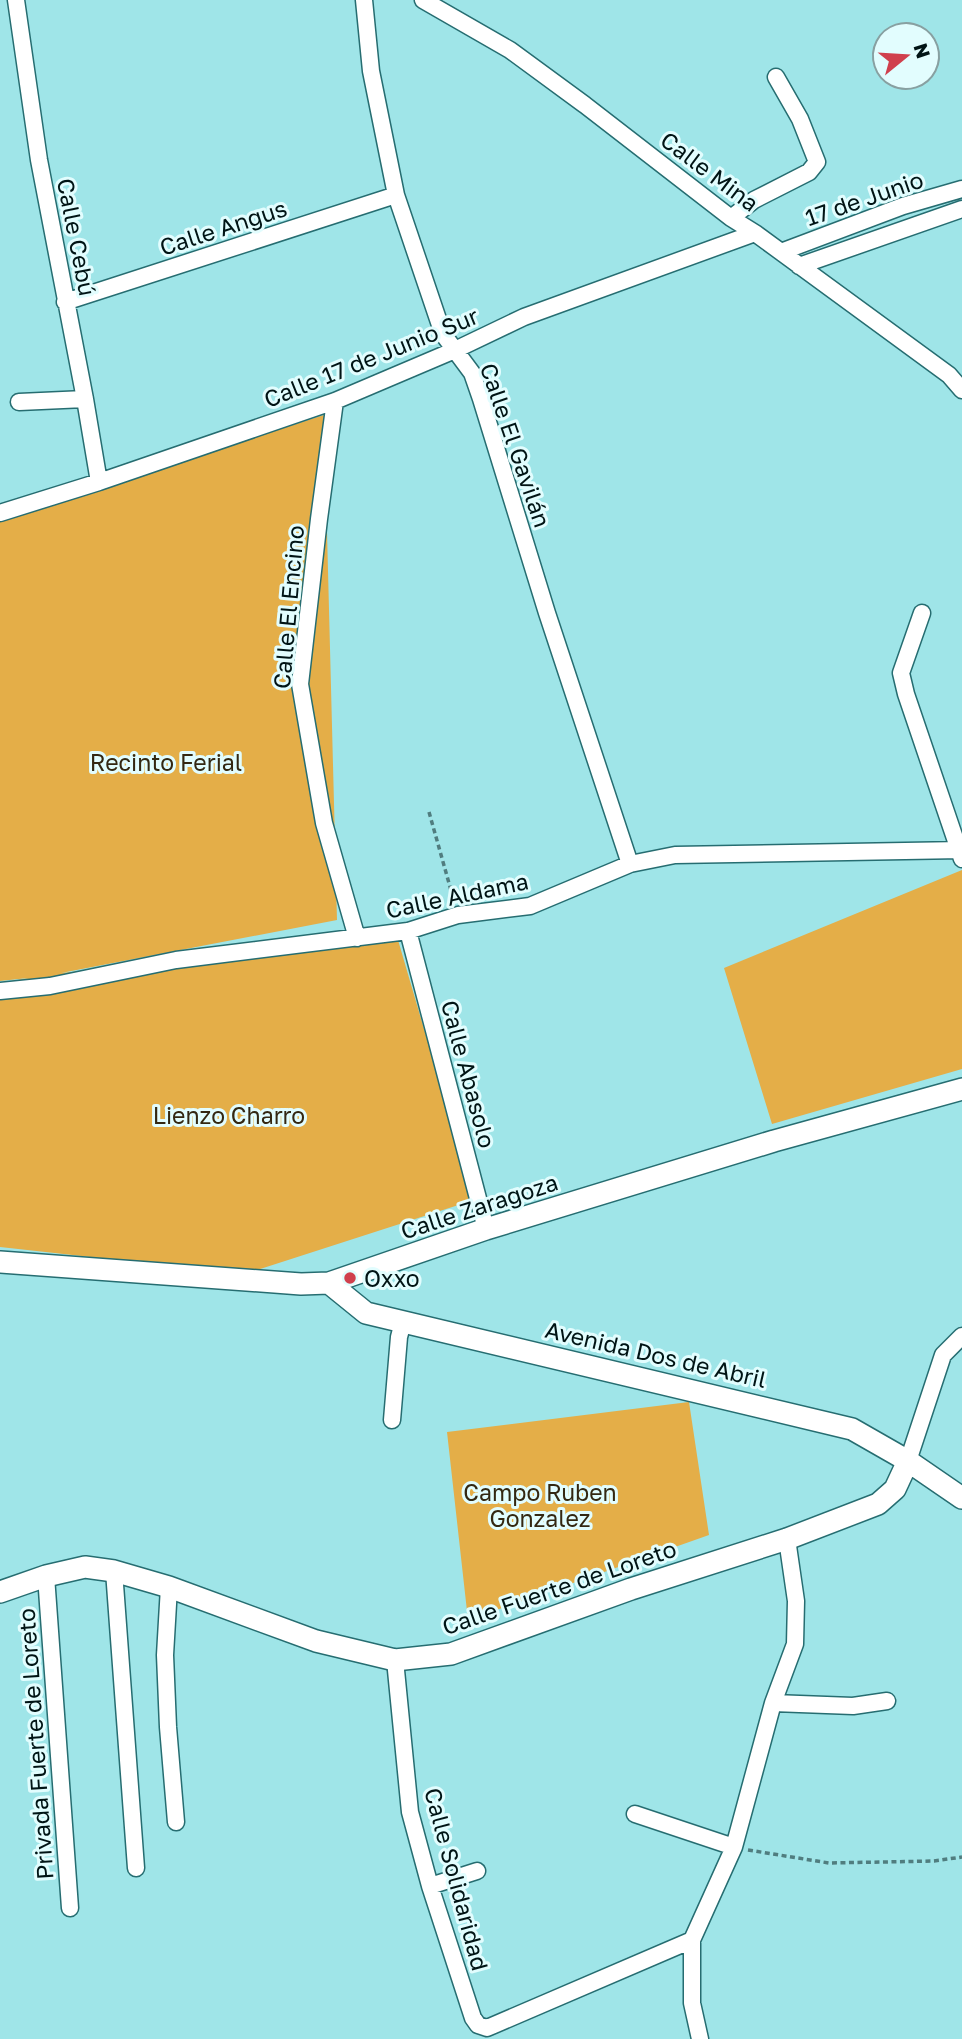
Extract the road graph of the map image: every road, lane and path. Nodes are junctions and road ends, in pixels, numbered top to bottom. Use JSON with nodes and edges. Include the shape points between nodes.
{"nodes":[{"id":1,"x":16,"y":0,"type":"edge"},
{"id":2,"x":363,"y":0,"type":"edge"},
{"id":3,"x":423,"y":0,"type":"edge"},
{"id":4,"x":776,"y":77,"type":"dead end"},
{"id":5,"x":962,"y":189,"type":"edge"},
{"id":6,"x":396,"y":195,"type":"junction"},
{"id":7,"x":903,"y":206,"type":"junction"},
{"id":8,"x":962,"y":209,"type":"edge"},
{"id":9,"x":731,"y":218,"type":"junction"},
{"id":10,"x":910,"y":226,"type":"junction"},
{"id":11,"x":755,"y":233,"type":"junction"},
{"id":12,"x":781,"y":252,"type":"junction"},
{"id":13,"x":799,"y":266,"type":"junction"},
{"id":14,"x":65,"y":302,"type":"junction"},
{"id":15,"x":455,"y":350,"type":"junction"},
{"id":16,"x":962,"y":390,"type":"edge"},
{"id":17,"x":85,"y":399,"type":"junction"},
{"id":18,"x":335,"y":401,"type":"junction"},
{"id":19,"x":19,"y":402,"type":"dead end"},
{"id":20,"x":99,"y":482,"type":"junction"},
{"id":21,"x":0,"y":513,"type":"edge"},
{"id":22,"x":922,"y":612,"type":"dead end"},
{"id":23,"x":429,"y":812,"type":"dead end"},
{"id":24,"x":961,"y":853,"type":"edge"},
{"id":25,"x":630,"y":864,"type":"junction"},
{"id":26,"x":458,"y":915,"type":"junction"},
{"id":27,"x":408,"y":930,"type":"junction"},
{"id":28,"x":357,"y":938,"type":"junction"},
{"id":29,"x":0,"y":991,"type":"edge"},
{"id":30,"x":962,"y":1089,"type":"edge"},
{"id":31,"x":486,"y":1229,"type":"junction"},
{"id":32,"x":0,"y":1262,"type":"edge"},
{"id":33,"x":329,"y":1283,"type":"junction"},
{"id":34,"x":404,"y":1322,"type":"junction"},
{"id":35,"x":962,"y":1336,"type":"edge"},
{"id":36,"x":392,"y":1420,"type":"dead end"},
{"id":37,"x":908,"y":1461,"type":"junction"},
{"id":38,"x":962,"y":1498,"type":"edge"},
{"id":39,"x":787,"y":1539,"type":"junction"},
{"id":40,"x":114,"y":1571,"type":"junction"},
{"id":41,"x":46,"y":1576,"type":"junction"},
{"id":42,"x":169,"y":1587,"type":"junction"},
{"id":43,"x":0,"y":1591,"type":"edge"},
{"id":44,"x":395,"y":1660,"type":"junction"},
{"id":45,"x":887,"y":1702,"type":"dead end"},
{"id":46,"x":773,"y":1703,"type":"junction"},
{"id":47,"x":635,"y":1814,"type":"dead end"},
{"id":48,"x":176,"y":1822,"type":"dead end"},
{"id":49,"x":734,"y":1847,"type":"junction"},
{"id":50,"x":962,"y":1857,"type":"edge"},
{"id":51,"x":136,"y":1868,"type":"dead end"},
{"id":52,"x":477,"y":1871,"type":"dead end"},
{"id":53,"x":430,"y":1885,"type":"junction"},
{"id":54,"x":70,"y":1908,"type":"dead end"},
{"id":55,"x":692,"y":1940,"type":"junction"},
{"id":56,"x":700,"y":2039,"type":"edge"}],
"edges":[{"from":1,"to":14,"type":"street","name":"Calle Cebú"},
{"from":2,"to":6,"type":"street","name":"Calle El Gavilán","via":[[371,71]]},
{"from":3,"to":9,"type":"street","name":"Calle Mina","via":[[510,50]]},
{"from":4,"to":9,"type":"street","via":[[817,162],[809,172],[754,200]]},
{"from":5,"to":7,"type":"street","name":"17 de Junio"},
{"from":6,"to":14,"type":"street","name":"Calle Angus"},
{"from":6,"to":15,"type":"street","name":"Calle El Gavilán","via":[[443,334]]},
{"from":7,"to":10,"type":"street"},
{"from":7,"to":12,"type":"street","name":"17 de Junio"},
{"from":8,"to":10,"type":"street","name":"17 de Junio"},
{"from":9,"to":11,"type":"street","name":"Calle Mina"},
{"from":10,"to":13,"type":"street","name":"17 de Junio"},
{"from":11,"to":12,"type":"street","name":"Calle Mina"},
{"from":11,"to":15,"type":"street","name":"Calle 17 de Junio Sur","via":[[524,317]]},
{"from":12,"to":13,"type":"street","name":"Calle Mina"},
{"from":13,"to":16,"type":"street","name":"Calle Mina"},
{"from":14,"to":17,"type":"street","name":"Calle Cebú"},
{"from":15,"to":18,"type":"street","name":"Calle 17 de Junio Sur"},
{"from":15,"to":25,"type":"street","name":"Calle El Gavilán","via":[[472,373],[481,398]]},
{"from":17,"to":19,"type":"street"},
{"from":17,"to":20,"type":"street","name":"Calle Cebú"},
{"from":18,"to":20,"type":"street","name":"Calle 17 de Junio Sur"},
{"from":18,"to":28,"type":"street","name":"Calle El Encino","via":[[300,684],[324,822]]},
{"from":20,"to":21,"type":"street","name":"Calle 17 de Junio Sur"},
{"from":22,"to":24,"type":"street","via":[[901,673]]},
{"from":23,"to":26,"type":"path"},
{"from":24,"to":25,"type":"street","name":"Calle Aldama","via":[[674,855]]},
{"from":25,"to":26,"type":"street","name":"Calle Aldama","via":[[530,906]]},
{"from":26,"to":27,"type":"street","name":"Calle Aldama"},
{"from":27,"to":28,"type":"street","name":"Calle Aldama"},
{"from":27,"to":31,"type":"street","name":"Calle Abasolo"},
{"from":28,"to":29,"type":"street","name":"Calle Aldama","via":[[176,960],[50,986]]},
{"from":30,"to":31,"type":"street","name":"Calle Zaragoza"},
{"from":31,"to":33,"type":"street","name":"Calle Zaragoza"},
{"from":32,"to":33,"type":"street","name":"Calle Zaragoza"},
{"from":33,"to":34,"type":"street","name":"Avenida Dos de Abril","via":[[366,1313]]},
{"from":34,"to":36,"type":"street"},
{"from":34,"to":37,"type":"street","name":"Avenida Dos de Abril","via":[[852,1429]]},
{"from":35,"to":37,"type":"street","via":[[943,1355]]},
{"from":37,"to":38,"type":"street","name":"Avenida Dos de Abril"},
{"from":37,"to":39,"type":"street","name":"Calle Fuerte de Loreto","via":[[895,1489],[877,1504]]},
{"from":39,"to":44,"type":"street","name":"Calle Fuerte de Loreto","via":[[631,1588],[452,1654]]},
{"from":39,"to":46,"type":"street","via":[[796,1601],[795,1644]]},
{"from":40,"to":41,"type":"street","name":"Calle Fuerte de Loreto","via":[[85,1567]]},
{"from":40,"to":42,"type":"street","name":"Calle Fuerte de Loreto"},
{"from":40,"to":51,"type":"street"},
{"from":41,"to":43,"type":"street","name":"Calle Fuerte de Loreto"},
{"from":41,"to":54,"type":"street","name":"Privada Fuerte de Loreto"},
{"from":42,"to":44,"type":"street","name":"Calle Fuerte de Loreto","via":[[316,1641]]},
{"from":42,"to":48,"type":"street","via":[[165,1655]]},
{"from":44,"to":53,"type":"street","name":"Calle Solidaridad","via":[[410,1812]]},
{"from":45,"to":46,"type":"street","via":[[853,1706]]},
{"from":46,"to":49,"type":"street"},
{"from":47,"to":49,"type":"street"},
{"from":49,"to":50,"type":"path","via":[[829,1863]]},
{"from":49,"to":55,"type":"street"},
{"from":52,"to":53,"type":"street"},
{"from":53,"to":55,"type":"street","name":"Calle Solidaridad","via":[[473,2018],[487,2028]]},
{"from":55,"to":56,"type":"street","via":[[692,2003]]}]}
